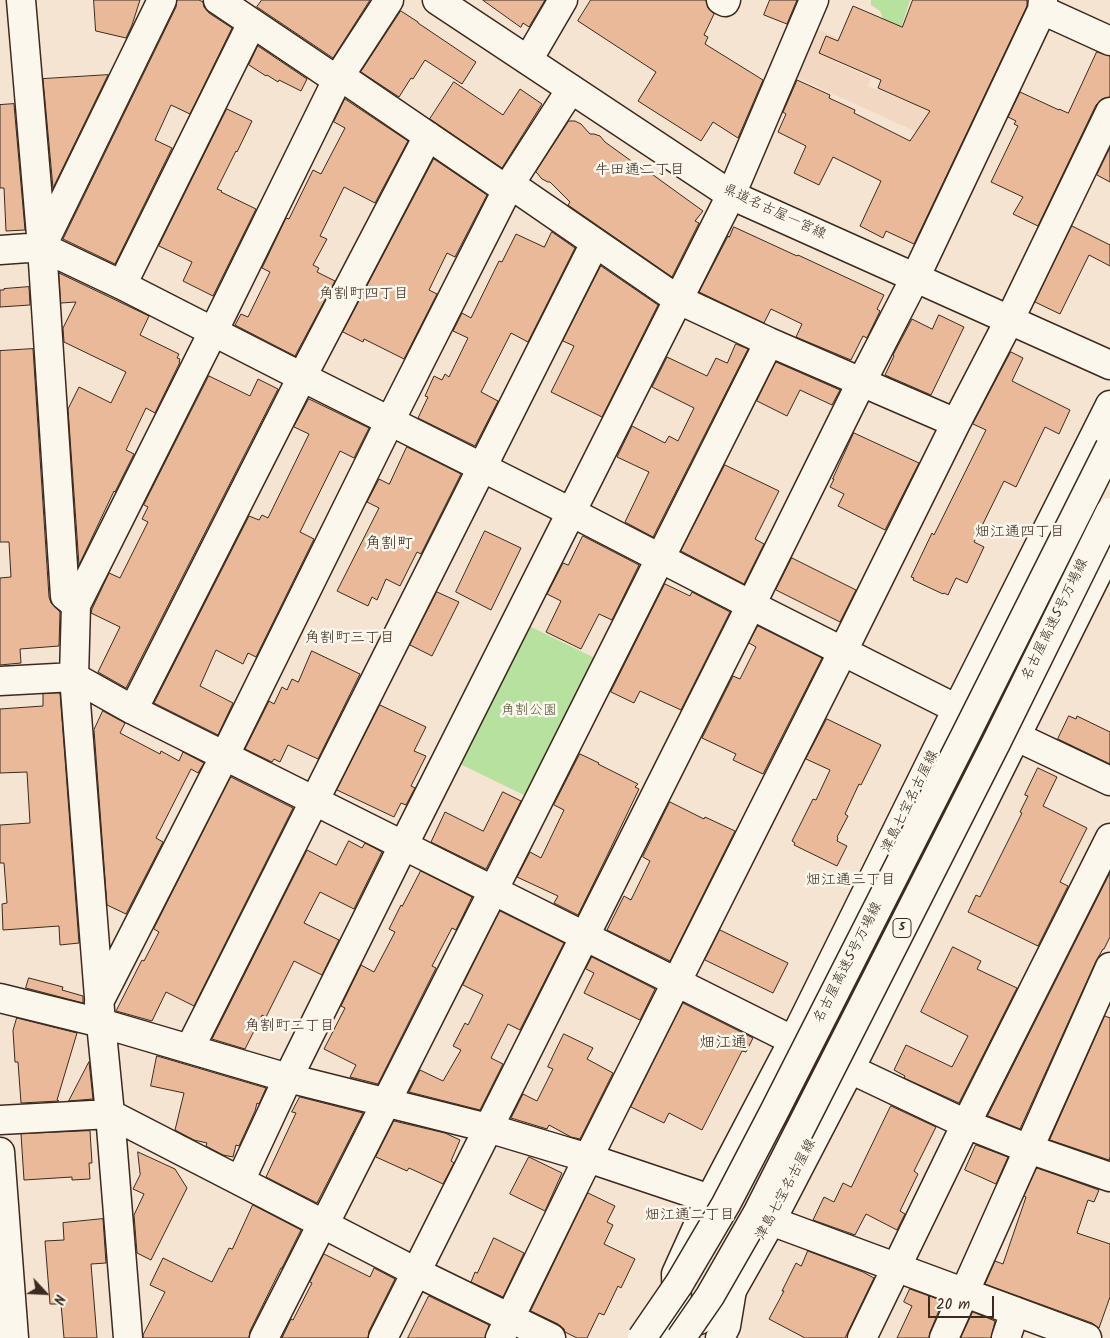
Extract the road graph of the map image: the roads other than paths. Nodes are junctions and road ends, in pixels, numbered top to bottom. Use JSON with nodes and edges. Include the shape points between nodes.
{"nodes":[{"id":1,"x":21,"y":0,"type":"edge"},
{"id":2,"x":162,"y":0,"type":"edge"},
{"id":3,"x":218,"y":0,"type":"edge"},
{"id":4,"x":388,"y":0,"type":"edge"},
{"id":5,"x":437,"y":0,"type":"edge"},
{"id":6,"x":563,"y":0,"type":"edge"},
{"id":7,"x":721,"y":0,"type":"edge"},
{"id":8,"x":726,"y":0,"type":"edge"},
{"id":9,"x":814,"y":0,"type":"edge"},
{"id":10,"x":1042,"y":5,"type":"edge"},
{"id":11,"x":252,"y":23,"type":"junction"},
{"id":12,"x":1110,"y":41,"type":"edge"},
{"id":13,"x":528,"y":60,"type":"junction"},
{"id":14,"x":338,"y":78,"type":"junction"},
{"id":15,"x":571,"y":89,"type":"junction"},
{"id":16,"x":1110,"y":112,"type":"edge"},
{"id":17,"x":428,"y":136,"type":"junction"},
{"id":18,"x":508,"y":187,"type":"junction"},
{"id":19,"x":730,"y":195,"type":"junction"},
{"id":20,"x":595,"y":243,"type":"junction"},
{"id":21,"x":42,"y":247,"type":"junction"},
{"id":22,"x":0,"y":250,"type":"edge"},
{"id":23,"x":915,"y":278,"type":"junction"},
{"id":24,"x":122,"y":285,"type":"junction"},
{"id":25,"x":677,"y":299,"type":"junction"},
{"id":26,"x":1009,"y":321,"type":"junction"},
{"id":27,"x":214,"y":332,"type":"junction"},
{"id":28,"x":768,"y":342,"type":"junction"},
{"id":29,"x":1110,"y":365,"type":"edge"},
{"id":30,"x":302,"y":377,"type":"junction"},
{"id":31,"x":861,"y":383,"type":"junction"},
{"id":32,"x":1110,"y":405,"type":"edge"},
{"id":33,"x":390,"y":421,"type":"junction"},
{"id":34,"x":956,"y":423,"type":"junction"},
{"id":35,"x":1110,"y":447,"type":"edge"},
{"id":36,"x":482,"y":467,"type":"junction"},
{"id":37,"x":571,"y":512,"type":"junction"},
{"id":38,"x":1110,"y":512,"type":"edge"},
{"id":39,"x":1110,"y":548,"type":"edge"},
{"id":40,"x":660,"y":558,"type":"junction"},
{"id":41,"x":76,"y":604,"type":"junction"},
{"id":42,"x":751,"y":605,"type":"junction"},
{"id":43,"x":843,"y":651,"type":"junction"},
{"id":44,"x":74,"y":677,"type":"junction"},
{"id":45,"x":0,"y":682,"type":"edge"},
{"id":46,"x":957,"y":709,"type":"junction"},
{"id":47,"x":133,"y":710,"type":"junction"},
{"id":48,"x":1015,"y":736,"type":"junction"},
{"id":49,"x":225,"y":755,"type":"junction"},
{"id":50,"x":1110,"y":781,"type":"edge"},
{"id":51,"x":314,"y":801,"type":"junction"},
{"id":52,"x":1110,"y":838,"type":"edge"},
{"id":53,"x":403,"y":846,"type":"junction"},
{"id":54,"x":493,"y":891,"type":"junction"},
{"id":55,"x":584,"y":936,"type":"junction"},
{"id":56,"x":1110,"y":967,"type":"edge"},
{"id":57,"x":676,"y":982,"type":"junction"},
{"id":58,"x":0,"y":998,"type":"edge"},
{"id":59,"x":100,"y":1013,"type":"junction"},
{"id":60,"x":793,"y":1041,"type":"junction"},
{"id":61,"x":190,"y":1048,"type":"junction"},
{"id":62,"x":850,"y":1069,"type":"junction"},
{"id":63,"x":288,"y":1078,"type":"junction"},
{"id":64,"x":386,"y":1102,"type":"junction"},
{"id":65,"x":110,"y":1114,"type":"junction"},
{"id":66,"x":0,"y":1120,"type":"edge"},
{"id":67,"x":966,"y":1124,"type":"junction"},
{"id":68,"x":488,"y":1128,"type":"junction"},
{"id":69,"x":1029,"y":1149,"type":"junction"},
{"id":70,"x":0,"y":1152,"type":"edge"},
{"id":71,"x":588,"y":1158,"type":"junction"},
{"id":72,"x":1110,"y":1177,"type":"edge"},
{"id":73,"x":240,"y":1181,"type":"junction"},
{"id":74,"x":710,"y":1199,"type":"junction"},
{"id":75,"x":771,"y":1221,"type":"junction"},
{"id":76,"x":323,"y":1224,"type":"junction"},
{"id":77,"x":897,"y":1268,"type":"junction"},
{"id":78,"x":416,"y":1272,"type":"junction"},
{"id":79,"x":676,"y":1274,"type":"junction"},
{"id":80,"x":732,"y":1290,"type":"junction"},
{"id":81,"x":964,"y":1292,"type":"junction"},
{"id":82,"x":1015,"y":1311,"type":"junction"},
{"id":83,"x":505,"y":1328,"type":"edge"},
{"id":84,"x":14,"y":1338,"type":"edge"},
{"id":85,"x":128,"y":1338,"type":"edge"},
{"id":86,"x":264,"y":1338,"type":"edge"},
{"id":87,"x":383,"y":1338,"type":"edge"},
{"id":88,"x":551,"y":1338,"type":"edge"},
{"id":89,"x":632,"y":1338,"type":"edge"},
{"id":90,"x":642,"y":1338,"type":"edge"},
{"id":91,"x":661,"y":1338,"type":"edge"},
{"id":92,"x":681,"y":1338,"type":"edge"},
{"id":93,"x":690,"y":1338,"type":"edge"},
{"id":94,"x":720,"y":1338,"type":"edge"},
{"id":95,"x":862,"y":1338,"type":"edge"},
{"id":96,"x":944,"y":1338,"type":"edge"},
{"id":97,"x":1006,"y":1338,"type":"edge"},
{"id":98,"x":1087,"y":1338,"type":"edge"}],
"edges":[{"from":1,"to":21,"type":"main road"},
{"from":2,"to":21,"type":"main road"},
{"from":3,"to":11,"type":"main road"},
{"from":4,"to":14,"type":"main road"},
{"from":5,"to":13,"type":"main road","name":"県道名古屋一宮線"},
{"from":6,"to":13,"type":"main road"},
{"from":7,"to":8,"type":"main road"},
{"from":9,"to":19,"type":"main road"},
{"from":10,"to":12,"type":"main road"},
{"from":10,"to":23,"type":"main road"},
{"from":11,"to":14,"type":"main road"},
{"from":11,"to":24,"type":"main road"},
{"from":13,"to":15,"type":"main road","name":"県道名古屋一宮線"},
{"from":14,"to":17,"type":"main road"},
{"from":14,"to":27,"type":"main road"},
{"from":15,"to":18,"type":"main road"},
{"from":15,"to":19,"type":"main road","name":"県道名古屋一宮線"},
{"from":16,"to":26,"type":"main road"},
{"from":17,"to":18,"type":"main road"},
{"from":17,"to":30,"type":"main road"},
{"from":18,"to":20,"type":"main road"},
{"from":18,"to":33,"type":"main road"},
{"from":19,"to":23,"type":"main road","name":"県道名古屋一宮線"},
{"from":19,"to":25,"type":"main road"},
{"from":20,"to":25,"type":"main road"},
{"from":20,"to":36,"type":"main road"},
{"from":21,"to":22,"type":"main road"},
{"from":21,"to":24,"type":"main road"},
{"from":21,"to":41,"type":"main road","via":[[65,596]]},
{"from":23,"to":26,"type":"main road","name":"県道名古屋一宮線"},
{"from":23,"to":31,"type":"main road"},
{"from":24,"to":27,"type":"main road"},
{"from":25,"to":28,"type":"main road"},
{"from":25,"to":37,"type":"main road"},
{"from":26,"to":29,"type":"main road","name":"県道名古屋一宮線"},
{"from":26,"to":34,"type":"main road"},
{"from":27,"to":30,"type":"main road"},
{"from":27,"to":41,"type":"main road"},
{"from":28,"to":31,"type":"main road"},
{"from":28,"to":40,"type":"main road"},
{"from":30,"to":33,"type":"main road"},
{"from":30,"to":47,"type":"main road"},
{"from":31,"to":34,"type":"main road"},
{"from":31,"to":42,"type":"main road"},
{"from":32,"to":46,"type":"main road","name":"津島七宝名古屋線"},
{"from":33,"to":36,"type":"main road"},
{"from":33,"to":49,"type":"main road"},
{"from":34,"to":43,"type":"main road"},
{"from":35,"to":90,"type":"main road","name":"名古屋高速5号万場線","number":"5","bridge":true,"via":[[726,1204],[679,1284]]},
{"from":36,"to":37,"type":"main road"},
{"from":36,"to":51,"type":"main road"},
{"from":37,"to":40,"type":"main road"},
{"from":37,"to":53,"type":"main road"},
{"from":38,"to":92,"type":"main road","name":"名古屋高速5号万場線","number":"5","bridge":true,"via":[[774,1182],[710,1296]]},
{"from":39,"to":48,"type":"main road","name":"津島七宝名古屋線"},
{"from":40,"to":42,"type":"main road"},
{"from":40,"to":54,"type":"main road"},
{"from":41,"to":44,"type":"main road"},
{"from":42,"to":43,"type":"main road"},
{"from":42,"to":55,"type":"main road"},
{"from":43,"to":46,"type":"main road"},
{"from":43,"to":57,"type":"main road"},
{"from":44,"to":45,"type":"main road"},
{"from":44,"to":47,"type":"main road"},
{"from":44,"to":59,"type":"main road"},
{"from":46,"to":60,"type":"main road","name":"津島七宝名古屋線"},
{"from":47,"to":49,"type":"main road"},
{"from":48,"to":50,"type":"main road"},
{"from":48,"to":62,"type":"main road","name":"津島七宝名古屋線"},
{"from":49,"to":51,"type":"main road"},
{"from":49,"to":59,"type":"main road"},
{"from":51,"to":53,"type":"main road"},
{"from":51,"to":61,"type":"main road"},
{"from":52,"to":67,"type":"main road"},
{"from":53,"to":54,"type":"main road"},
{"from":53,"to":63,"type":"main road"},
{"from":54,"to":55,"type":"main road"},
{"from":54,"to":64,"type":"main road"},
{"from":55,"to":57,"type":"main road"},
{"from":55,"to":68,"type":"main road"},
{"from":56,"to":69,"type":"main road"},
{"from":57,"to":60,"type":"main road"},
{"from":57,"to":71,"type":"main road"},
{"from":58,"to":59,"type":"main road"},
{"from":59,"to":61,"type":"main road"},
{"from":59,"to":65,"type":"main road"},
{"from":60,"to":62,"type":"main road"},
{"from":60,"to":74,"type":"main road","name":"津島七宝名古屋線"},
{"from":61,"to":63,"type":"main road"},
{"from":62,"to":67,"type":"main road"},
{"from":62,"to":75,"type":"main road","name":"津島七宝名古屋線"},
{"from":63,"to":64,"type":"main road"},
{"from":63,"to":73,"type":"main road"},
{"from":64,"to":68,"type":"main road"},
{"from":64,"to":76,"type":"main road"},
{"from":65,"to":66,"type":"main road"},
{"from":65,"to":73,"type":"main road"},
{"from":65,"to":85,"type":"main road"},
{"from":67,"to":69,"type":"main road"},
{"from":67,"to":77,"type":"main road"},
{"from":68,"to":71,"type":"main road"},
{"from":68,"to":78,"type":"main road"},
{"from":69,"to":72,"type":"main road"},
{"from":69,"to":81,"type":"main road"},
{"from":70,"to":84,"type":"main road"},
{"from":71,"to":74,"type":"main road"},
{"from":71,"to":83,"type":"main road"},
{"from":73,"to":76,"type":"main road"},
{"from":74,"to":79,"type":"main road","name":"津島七宝名古屋線"},
{"from":75,"to":77,"type":"main road"},
{"from":75,"to":80,"type":"main road","name":"津島七宝名古屋線"},
{"from":76,"to":78,"type":"main road"},
{"from":76,"to":86,"type":"main road"},
{"from":77,"to":81,"type":"main road"},
{"from":77,"to":95,"type":"main road"},
{"from":78,"to":83,"type":"main road"},
{"from":78,"to":87,"type":"main road"},
{"from":79,"to":89,"type":"main road","via":[[655,1294]]},
{"from":79,"to":91,"type":"main road","name":"津島七宝名古屋線","via":[[677,1305]]},
{"from":80,"to":93,"type":"main road","name":"津島七宝名古屋線","via":[[702,1315]]},
{"from":80,"to":94,"type":"main road","via":[[726,1326]]},
{"from":81,"to":82,"type":"main road"},
{"from":81,"to":96,"type":"main road"},
{"from":82,"to":97,"type":"main road"},
{"from":82,"to":98,"type":"main road"},
{"from":83,"to":88,"type":"main road"}]}
